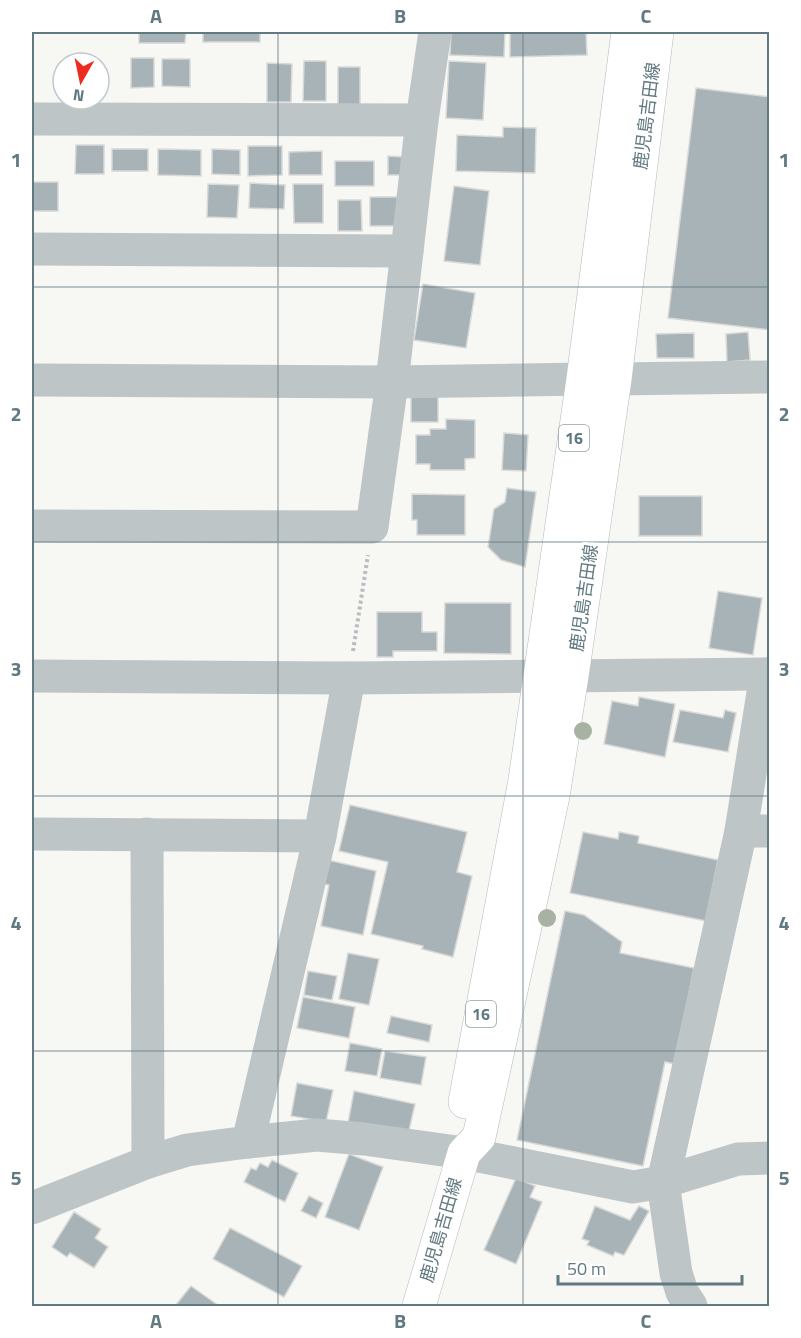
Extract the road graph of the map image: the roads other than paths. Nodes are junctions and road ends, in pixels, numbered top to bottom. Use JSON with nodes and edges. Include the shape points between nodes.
{"nodes":[{"id":1,"x":435,"y":32,"type":"edge"},
{"id":2,"x":628,"y":32,"type":"edge"},
{"id":3,"x":657,"y":32,"type":"edge"},
{"id":4,"x":32,"y":119,"type":"edge"},
{"id":5,"x":422,"y":120,"type":"junction"},
{"id":6,"x":32,"y":249,"type":"edge"},
{"id":7,"x":407,"y":251,"type":"junction"},
{"id":8,"x":770,"y":377,"type":"edge"},
{"id":9,"x":583,"y":379,"type":"junction"},
{"id":10,"x":615,"y":379,"type":"junction"},
{"id":11,"x":32,"y":380,"type":"edge"},
{"id":12,"x":392,"y":382,"type":"junction"},
{"id":13,"x":32,"y":526,"type":"edge"},
{"id":14,"x":768,"y":674,"type":"edge"},
{"id":15,"x":32,"y":676,"type":"edge"},
{"id":16,"x":540,"y":676,"type":"junction"},
{"id":17,"x":572,"y":676,"type":"junction"},
{"id":18,"x":349,"y":678,"type":"junction"},
{"id":19,"x":755,"y":831,"type":"edge"},
{"id":20,"x":32,"y":834,"type":"edge"},
{"id":21,"x":147,"y":834,"type":"junction"},
{"id":22,"x":320,"y":836,"type":"junction"},
{"id":23,"x":248,"y":1142,"type":"junction"},
{"id":24,"x":464,"y":1153,"type":"junction"},
{"id":25,"x":770,"y":1158,"type":"edge"},
{"id":26,"x":148,"y":1162,"type":"junction"},
{"id":27,"x":663,"y":1182,"type":"junction"},
{"id":28,"x":32,"y":1208,"type":"edge"},
{"id":29,"x":419,"y":1306,"type":"edge"},
{"id":30,"x":691,"y":1306,"type":"edge"}],
"edges":[{"from":1,"to":5,"type":"street"},
{"from":2,"to":9,"type":"main road","name":"鹿児島吉田線","number":"16"},
{"from":3,"to":10,"type":"main road","name":"鹿児島吉田線","number":"16"},
{"from":4,"to":5,"type":"street"},
{"from":5,"to":7,"type":"street"},
{"from":6,"to":7,"type":"street"},
{"from":7,"to":12,"type":"street"},
{"from":8,"to":10,"type":"street"},
{"from":9,"to":12,"type":"street"},
{"from":9,"to":16,"type":"main road","name":"鹿児島吉田線","number":"16"},
{"from":10,"to":17,"type":"main road","name":"鹿児島吉田線","number":"16"},
{"from":11,"to":12,"type":"street"},
{"from":12,"to":13,"type":"street","via":[[372,527]]},
{"from":14,"to":17,"type":"street"},
{"from":14,"to":19,"type":"street"},
{"from":15,"to":18,"type":"street"},
{"from":16,"to":17,"type":"street"},
{"from":16,"to":18,"type":"street"},
{"from":16,"to":24,"type":"main road","name":"鹿児島吉田線","number":"16","via":[[525,780],[459,1134]]},
{"from":17,"to":24,"type":"main road","name":"鹿児島吉田線","number":"16","via":[[548,817],[479,1137]]},
{"from":18,"to":22,"type":"street"},
{"from":19,"to":27,"type":"street"},
{"from":20,"to":21,"type":"street"},
{"from":21,"to":22,"type":"street"},
{"from":21,"to":26,"type":"street"},
{"from":22,"to":23,"type":"street"},
{"from":23,"to":24,"type":"street","via":[[317,1135]]},
{"from":23,"to":26,"type":"street","via":[[187,1150]]},
{"from":24,"to":27,"type":"street","via":[[633,1187]]},
{"from":24,"to":29,"type":"main road","name":"鹿児島吉田線","number":"16"},
{"from":25,"to":27,"type":"street","via":[[738,1159]]},
{"from":26,"to":28,"type":"street"},
{"from":27,"to":30,"type":"street","via":[[676,1273]]}]}
